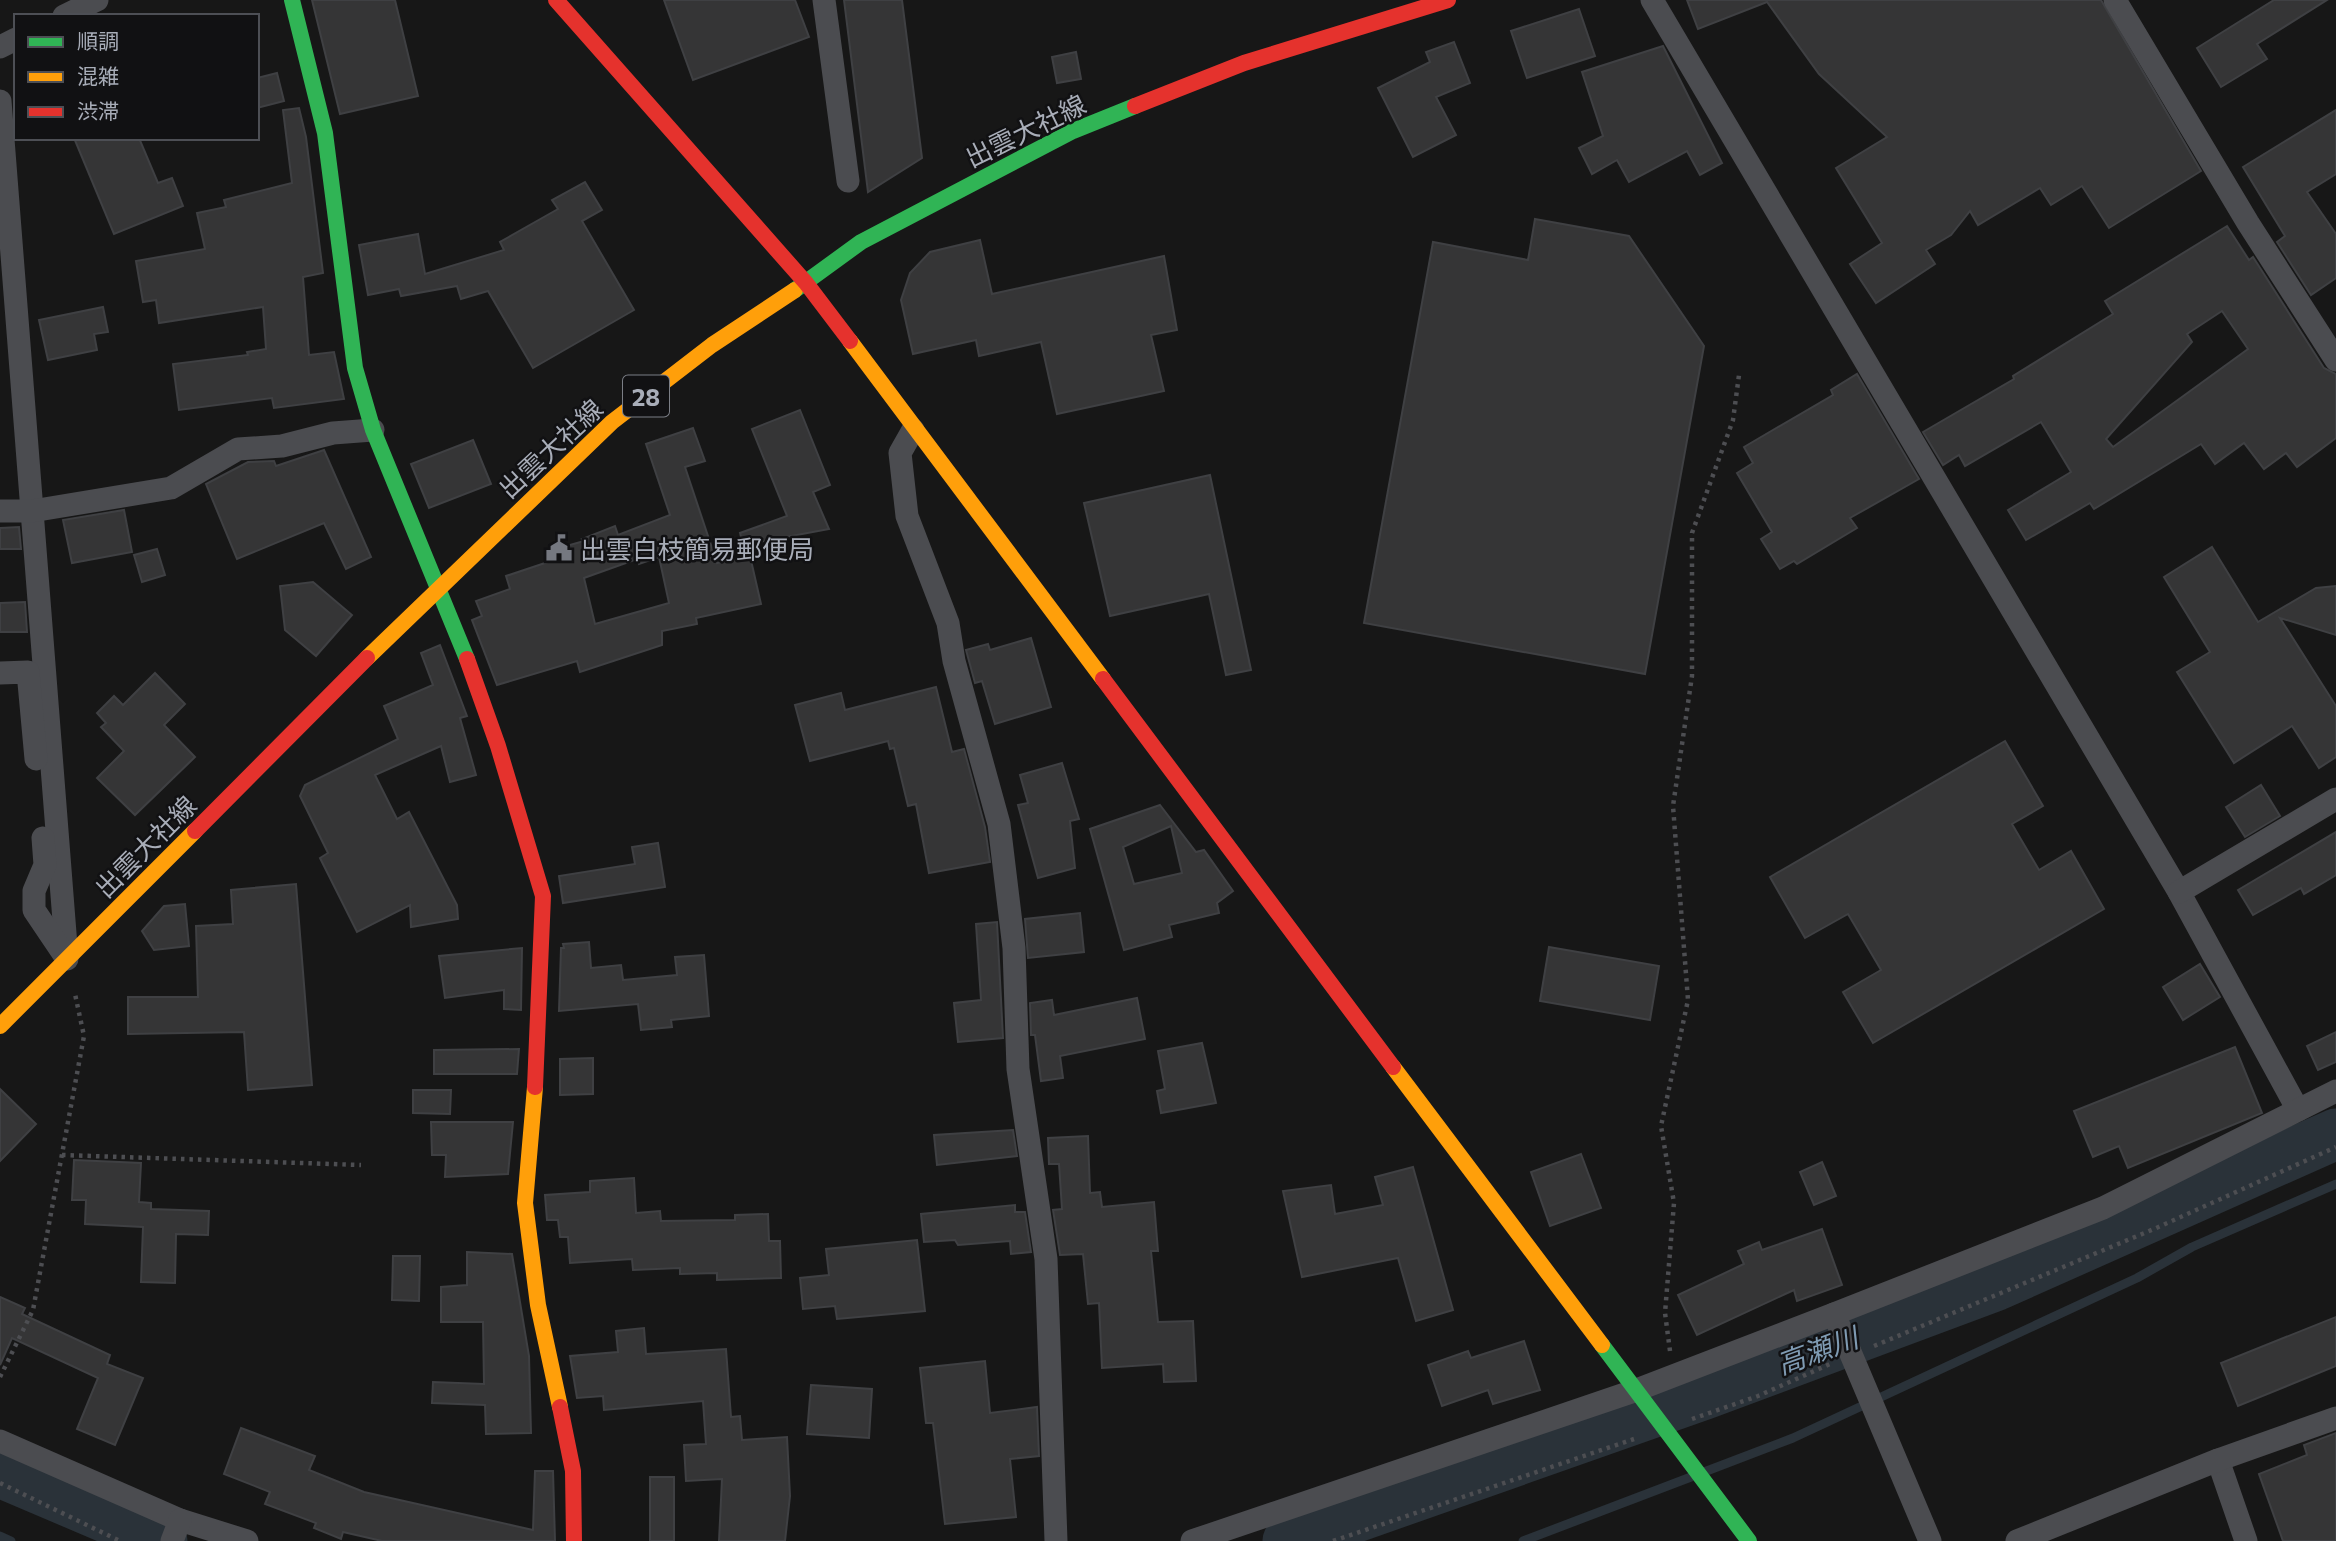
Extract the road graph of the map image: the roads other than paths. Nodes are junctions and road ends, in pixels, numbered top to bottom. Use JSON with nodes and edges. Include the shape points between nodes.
{"nodes":[{"id":1,"x":96,"y":0,"type":"edge"},
{"id":2,"x":292,"y":0,"type":"edge"},
{"id":3,"x":556,"y":0,"type":"edge"},
{"id":4,"x":824,"y":0,"type":"edge"},
{"id":5,"x":1448,"y":0,"type":"edge"},
{"id":6,"x":1652,"y":0,"type":"edge"},
{"id":7,"x":2115,"y":0,"type":"edge"},
{"id":8,"x":68,"y":14,"type":"edge"},
{"id":9,"x":0,"y":100,"type":"edge"},
{"id":10,"x":848,"y":181,"type":"dead end"},
{"id":11,"x":806,"y":283,"type":"junction"},
{"id":12,"x":2336,"y":360,"type":"edge"},
{"id":13,"x":373,"y":430,"type":"junction"},
{"id":14,"x":913,"y":430,"type":"junction"},
{"id":15,"x":0,"y":511,"type":"edge"},
{"id":16,"x":32,"y":511,"type":"junction"},
{"id":17,"x":439,"y":586,"type":"junction"},
{"id":18,"x":0,"y":673,"type":"edge"},
{"id":19,"x":2336,"y":799,"type":"edge"},
{"id":20,"x":2179,"y":892,"type":"junction"},
{"id":21,"x":67,"y":959,"type":"junction"},
{"id":22,"x":0,"y":1026,"type":"edge"},
{"id":23,"x":2336,"y":1091,"type":"edge"},
{"id":24,"x":2298,"y":1110,"type":"junction"},
{"id":25,"x":1834,"y":1314,"type":"junction"},
{"id":26,"x":1634,"y":1391,"type":"junction"},
{"id":27,"x":2336,"y":1418,"type":"edge"},
{"id":28,"x":0,"y":1441,"type":"edge"},
{"id":29,"x":2218,"y":1460,"type":"junction"},
{"id":30,"x":176,"y":1530,"type":"edge"},
{"id":31,"x":247,"y":1541,"type":"edge"},
{"id":32,"x":573,"y":1541,"type":"edge"},
{"id":33,"x":1056,"y":1541,"type":"edge"},
{"id":34,"x":1192,"y":1541,"type":"edge"},
{"id":35,"x":1749,"y":1541,"type":"edge"},
{"id":36,"x":1930,"y":1541,"type":"edge"},
{"id":37,"x":2017,"y":1541,"type":"edge"},
{"id":38,"x":2246,"y":1541,"type":"edge"}],
"edges":[{"from":1,"to":8,"type":"street"},
{"from":2,"to":13,"type":"street","via":[[325,133],[355,368]]},
{"from":3,"to":11,"type":"street"},
{"from":4,"to":10,"type":"street"},
{"from":5,"to":11,"type":"street","name":"出雲大社線","number":"28","via":[[1244,63],[1073,131],[860,242]]},
{"from":6,"to":20,"type":"street"},
{"from":7,"to":12,"type":"street"},
{"from":9,"to":16,"type":"street"},
{"from":11,"to":14,"type":"street"},
{"from":11,"to":17,"type":"street","name":"出雲大社線","number":"28","via":[[712,345],[612,422]]},
{"from":13,"to":16,"type":"street","via":[[238,449],[171,488]]},
{"from":13,"to":17,"type":"street"},
{"from":14,"to":26,"type":"street"},
{"from":14,"to":33,"type":"street","via":[[901,453],[907,516],[948,623],[954,661],[999,824],[1014,948],[1018,1069],[1046,1259]]},
{"from":15,"to":16,"type":"street"},
{"from":16,"to":21,"type":"street"},
{"from":17,"to":21,"type":"street","name":"出雲大社線","number":"28"},
{"from":17,"to":32,"type":"street","via":[[498,746],[543,896],[539,1041],[525,1203],[538,1305],[573,1471]]},
{"from":18,"to":21,"type":"street","via":[[28,673],[45,865],[34,891],[34,910]]},
{"from":19,"to":20,"type":"street"},
{"from":20,"to":24,"type":"street"},
{"from":21,"to":22,"type":"street","name":"出雲大社線","number":"28"},
{"from":23,"to":24,"type":"street"},
{"from":24,"to":25,"type":"street","via":[[2103,1208]]},
{"from":25,"to":26,"type":"street"},
{"from":25,"to":36,"type":"street"},
{"from":26,"to":34,"type":"street"},
{"from":26,"to":35,"type":"street"},
{"from":27,"to":29,"type":"street"},
{"from":28,"to":30,"type":"street"},
{"from":29,"to":37,"type":"street"},
{"from":29,"to":38,"type":"street"},
{"from":30,"to":31,"type":"street"}]}
